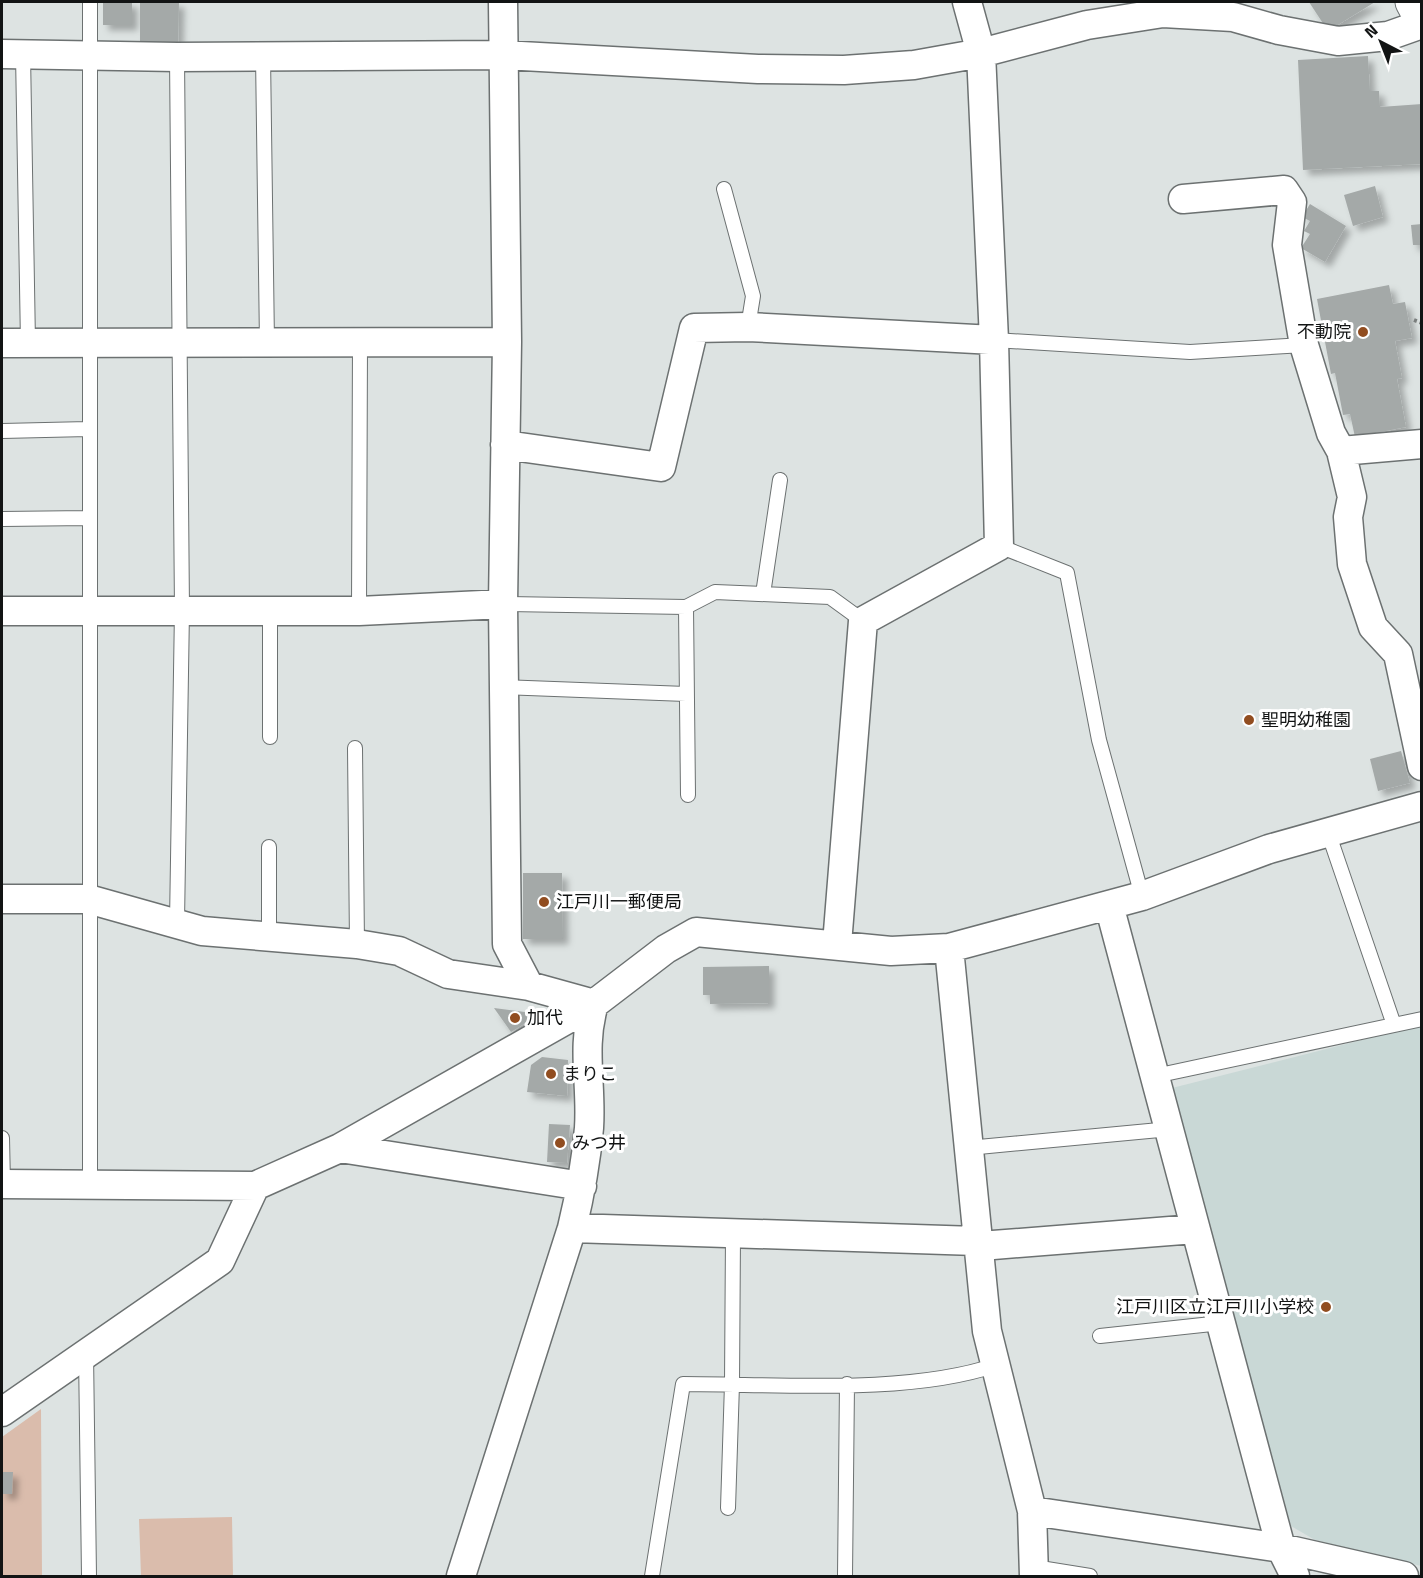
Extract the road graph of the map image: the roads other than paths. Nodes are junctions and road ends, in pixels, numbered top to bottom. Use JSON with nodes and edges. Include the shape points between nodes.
{"nodes":[{"id":1,"x":90,"y":2,"type":"edge"},
{"id":2,"x":503,"y":2,"type":"edge"},
{"id":3,"x":967,"y":2,"type":"edge"},
{"id":4,"x":1412,"y":2,"type":"edge"},
{"id":5,"x":1422,"y":22,"type":"edge"},
{"id":6,"x":981,"y":53,"type":"junction"},
{"id":7,"x":13,"y":54,"type":"edge"},
{"id":8,"x":91,"y":55,"type":"junction"},
{"id":9,"x":505,"y":55,"type":"junction"},
{"id":10,"x":263,"y":56,"type":"junction"},
{"id":11,"x":177,"y":57,"type":"junction"},
{"id":12,"x":724,"y":189,"type":"dead end"},
{"id":13,"x":1184,"y":199,"type":"dead end"},
{"id":14,"x":748,"y":327,"type":"junction"},
{"id":15,"x":994,"y":340,"type":"junction"},
{"id":16,"x":360,"y":342,"type":"junction"},
{"id":17,"x":507,"y":342,"type":"junction"},
{"id":18,"x":15,"y":343,"type":"edge"},
{"id":19,"x":88,"y":343,"type":"junction"},
{"id":20,"x":180,"y":343,"type":"junction"},
{"id":21,"x":267,"y":343,"type":"junction"},
{"id":22,"x":1304,"y":345,"type":"junction"},
{"id":23,"x":88,"y":429,"type":"junction"},
{"id":24,"x":2,"y":431,"type":"edge"},
{"id":25,"x":1422,"y":444,"type":"edge"},
{"id":26,"x":505,"y":445,"type":"junction"},
{"id":27,"x":1341,"y":451,"type":"junction"},
{"id":28,"x":780,"y":480,"type":"dead end"},
{"id":29,"x":88,"y":518,"type":"junction"},
{"id":30,"x":2,"y":519,"type":"edge"},
{"id":31,"x":999,"y":546,"type":"junction"},
{"id":32,"x":763,"y":594,"type":"junction"},
{"id":33,"x":502,"y":604,"type":"junction"},
{"id":34,"x":686,"y":607,"type":"junction"},
{"id":35,"x":88,"y":610,"type":"junction"},
{"id":36,"x":182,"y":610,"type":"junction"},
{"id":37,"x":270,"y":610,"type":"junction"},
{"id":38,"x":2,"y":611,"type":"edge"},
{"id":39,"x":359,"y":611,"type":"junction"},
{"id":40,"x":863,"y":621,"type":"junction"},
{"id":41,"x":504,"y":687,"type":"junction"},
{"id":42,"x":686,"y":694,"type":"junction"},
{"id":43,"x":270,"y":737,"type":"dead end"},
{"id":44,"x":355,"y":748,"type":"dead end"},
{"id":45,"x":1422,"y":766,"type":"edge"},
{"id":46,"x":688,"y":795,"type":"dead end"},
{"id":47,"x":1422,"y":806,"type":"edge"},
{"id":48,"x":1328,"y":832,"type":"junction"},
{"id":49,"x":269,"y":848,"type":"dead end"},
{"id":50,"x":1142,"y":896,"type":"junction"},
{"id":51,"x":2,"y":898,"type":"edge"},
{"id":52,"x":88,"y":899,"type":"junction"},
{"id":53,"x":1108,"y":905,"type":"junction"},
{"id":54,"x":177,"y":922,"type":"junction"},
{"id":55,"x":269,"y":936,"type":"junction"},
{"id":56,"x":357,"y":944,"type":"junction"},
{"id":57,"x":837,"y":944,"type":"junction"},
{"id":58,"x":949,"y":948,"type":"junction"},
{"id":59,"x":529,"y":986,"type":"junction"},
{"id":60,"x":594,"y":1004,"type":"junction"},
{"id":61,"x":1422,"y":1019,"type":"edge"},
{"id":62,"x":1394,"y":1025,"type":"junction"},
{"id":63,"x":1155,"y":1076,"type":"junction"},
{"id":64,"x":1170,"y":1129,"type":"junction"},
{"id":65,"x":2,"y":1138,"type":"edge"},
{"id":66,"x":340,"y":1148,"type":"junction"},
{"id":67,"x":968,"y":1148,"type":"junction"},
{"id":68,"x":2,"y":1184,"type":"edge"},
{"id":69,"x":90,"y":1185,"type":"junction"},
{"id":70,"x":255,"y":1186,"type":"junction"},
{"id":71,"x":582,"y":1186,"type":"junction"},
{"id":72,"x":572,"y":1228,"type":"junction"},
{"id":73,"x":1195,"y":1229,"type":"junction"},
{"id":74,"x":733,"y":1235,"type":"junction"},
{"id":75,"x":976,"y":1241,"type":"junction"},
{"id":76,"x":1221,"y":1323,"type":"junction"},
{"id":77,"x":1101,"y":1336,"type":"dead end"},
{"id":78,"x":86,"y":1353,"type":"junction"},
{"id":79,"x":996,"y":1365,"type":"junction"},
{"id":80,"x":732,"y":1384,"type":"junction"},
{"id":81,"x":847,"y":1384,"type":"junction"},
{"id":82,"x":2,"y":1412,"type":"edge"},
{"id":83,"x":728,"y":1509,"type":"dead end"},
{"id":84,"x":1032,"y":1511,"type":"junction"},
{"id":85,"x":1281,"y":1548,"type":"junction"},
{"id":86,"x":1034,"y":1572,"type":"edge"},
{"id":87,"x":89,"y":1576,"type":"edge"},
{"id":88,"x":461,"y":1576,"type":"edge"},
{"id":89,"x":652,"y":1576,"type":"edge"},
{"id":90,"x":845,"y":1576,"type":"edge"},
{"id":91,"x":1090,"y":1576,"type":"edge"},
{"id":92,"x":1295,"y":1576,"type":"edge"},
{"id":93,"x":1404,"y":1576,"type":"edge"}],
"edges":[{"from":1,"to":8,"type":"lane"},
{"from":2,"to":9,"type":"street"},
{"from":3,"to":6,"type":"street"},
{"from":4,"to":5,"type":"main road"},
{"from":5,"to":6,"type":"street","via":[[1388,36],[1338,41],[1233,16],[1163,14],[1087,25]]},
{"from":6,"to":9,"type":"street","via":[[914,65],[844,70]]},
{"from":6,"to":15,"type":"street"},
{"from":7,"to":8,"type":"street"},
{"from":7,"to":18,"type":"lane"},
{"from":8,"to":11,"type":"street"},
{"from":8,"to":19,"type":"lane"},
{"from":9,"to":10,"type":"street"},
{"from":9,"to":17,"type":"street"},
{"from":10,"to":11,"type":"street"},
{"from":10,"to":21,"type":"lane"},
{"from":11,"to":20,"type":"lane"},
{"from":12,"to":14,"type":"lane","via":[[753,296]]},
{"from":13,"to":22,"type":"street","via":[[1284,190],[1292,202],[1287,246]]},
{"from":14,"to":15,"type":"street"},
{"from":14,"to":26,"type":"street","via":[[694,328],[661,467]]},
{"from":15,"to":22,"type":"lane","via":[[1190,352]]},
{"from":15,"to":31,"type":"street"},
{"from":16,"to":17,"type":"street"},
{"from":16,"to":21,"type":"street"},
{"from":16,"to":39,"type":"lane"},
{"from":17,"to":26,"type":"street"},
{"from":18,"to":19,"type":"street"},
{"from":19,"to":20,"type":"street"},
{"from":19,"to":23,"type":"lane"},
{"from":20,"to":21,"type":"street"},
{"from":20,"to":36,"type":"lane"},
{"from":22,"to":27,"type":"street","via":[[1330,433]]},
{"from":23,"to":24,"type":"lane"},
{"from":23,"to":29,"type":"lane"},
{"from":25,"to":27,"type":"street"},
{"from":26,"to":33,"type":"street"},
{"from":27,"to":45,"type":"street","via":[[1353,497],[1348,517],[1352,564],[1373,627],[1398,654]]},
{"from":28,"to":32,"type":"lane"},
{"from":29,"to":30,"type":"lane"},
{"from":29,"to":35,"type":"lane"},
{"from":31,"to":40,"type":"street"},
{"from":31,"to":50,"type":"lane","via":[[1067,573],[1100,740]]},
{"from":32,"to":34,"type":"lane","via":[[715,592]]},
{"from":32,"to":40,"type":"lane","via":[[830,597]]},
{"from":33,"to":34,"type":"lane"},
{"from":33,"to":39,"type":"street"},
{"from":33,"to":41,"type":"street"},
{"from":34,"to":42,"type":"lane"},
{"from":35,"to":36,"type":"street"},
{"from":35,"to":38,"type":"street"},
{"from":35,"to":52,"type":"lane"},
{"from":36,"to":37,"type":"street"},
{"from":36,"to":54,"type":"lane"},
{"from":37,"to":39,"type":"street"},
{"from":37,"to":43,"type":"lane"},
{"from":40,"to":57,"type":"street"},
{"from":41,"to":42,"type":"lane"},
{"from":41,"to":59,"type":"street","via":[[507,944]]},
{"from":42,"to":46,"type":"lane"},
{"from":44,"to":56,"type":"lane"},
{"from":47,"to":48,"type":"street"},
{"from":48,"to":50,"type":"street","via":[[1269,849]]},
{"from":48,"to":62,"type":"lane"},
{"from":49,"to":55,"type":"lane"},
{"from":50,"to":53,"type":"street"},
{"from":51,"to":52,"type":"street"},
{"from":52,"to":54,"type":"street"},
{"from":52,"to":69,"type":"lane"},
{"from":53,"to":58,"type":"street"},
{"from":53,"to":63,"type":"street"},
{"from":54,"to":55,"type":"street","via":[[202,931]]},
{"from":55,"to":56,"type":"street"},
{"from":56,"to":59,"type":"street","via":[[399,951],[448,974]]},
{"from":57,"to":58,"type":"street","via":[[891,951]]},
{"from":57,"to":60,"type":"street","via":[[696,932],[666,949]]},
{"from":58,"to":67,"type":"street"},
{"from":59,"to":60,"type":"street"},
{"from":60,"to":66,"type":"street"},
{"from":60,"to":71,"type":"street","via":[[587,1029],[589,1126]]},
{"from":61,"to":62,"type":"lane"},
{"from":62,"to":63,"type":"lane"},
{"from":63,"to":64,"type":"street"},
{"from":64,"to":67,"type":"lane"},
{"from":64,"to":73,"type":"street"},
{"from":65,"to":68,"type":"lane"},
{"from":66,"to":70,"type":"street"},
{"from":66,"to":71,"type":"street"},
{"from":67,"to":75,"type":"street"},
{"from":68,"to":69,"type":"street"},
{"from":69,"to":70,"type":"street"},
{"from":70,"to":78,"type":"street","via":[[220,1261]]},
{"from":71,"to":72,"type":"street"},
{"from":72,"to":74,"type":"street"},
{"from":72,"to":88,"type":"street"},
{"from":73,"to":75,"type":"street","via":[[993,1245]]},
{"from":73,"to":76,"type":"street"},
{"from":74,"to":75,"type":"street"},
{"from":74,"to":80,"type":"lane"},
{"from":75,"to":79,"type":"street","via":[[987,1331]]},
{"from":76,"to":77,"type":"lane"},
{"from":76,"to":85,"type":"street"},
{"from":78,"to":82,"type":"street"},
{"from":78,"to":87,"type":"lane"},
{"from":79,"to":81,"type":"lane","via":[[891,1384]]},
{"from":79,"to":84,"type":"street"},
{"from":80,"to":81,"type":"lane"},
{"from":80,"to":83,"type":"lane"},
{"from":80,"to":89,"type":"lane","via":[[683,1384]]},
{"from":81,"to":90,"type":"lane"},
{"from":84,"to":85,"type":"street"},
{"from":84,"to":86,"type":"street"},
{"from":85,"to":92,"type":"street"},
{"from":85,"to":93,"type":"street"},
{"from":86,"to":91,"type":"lane"}]}
